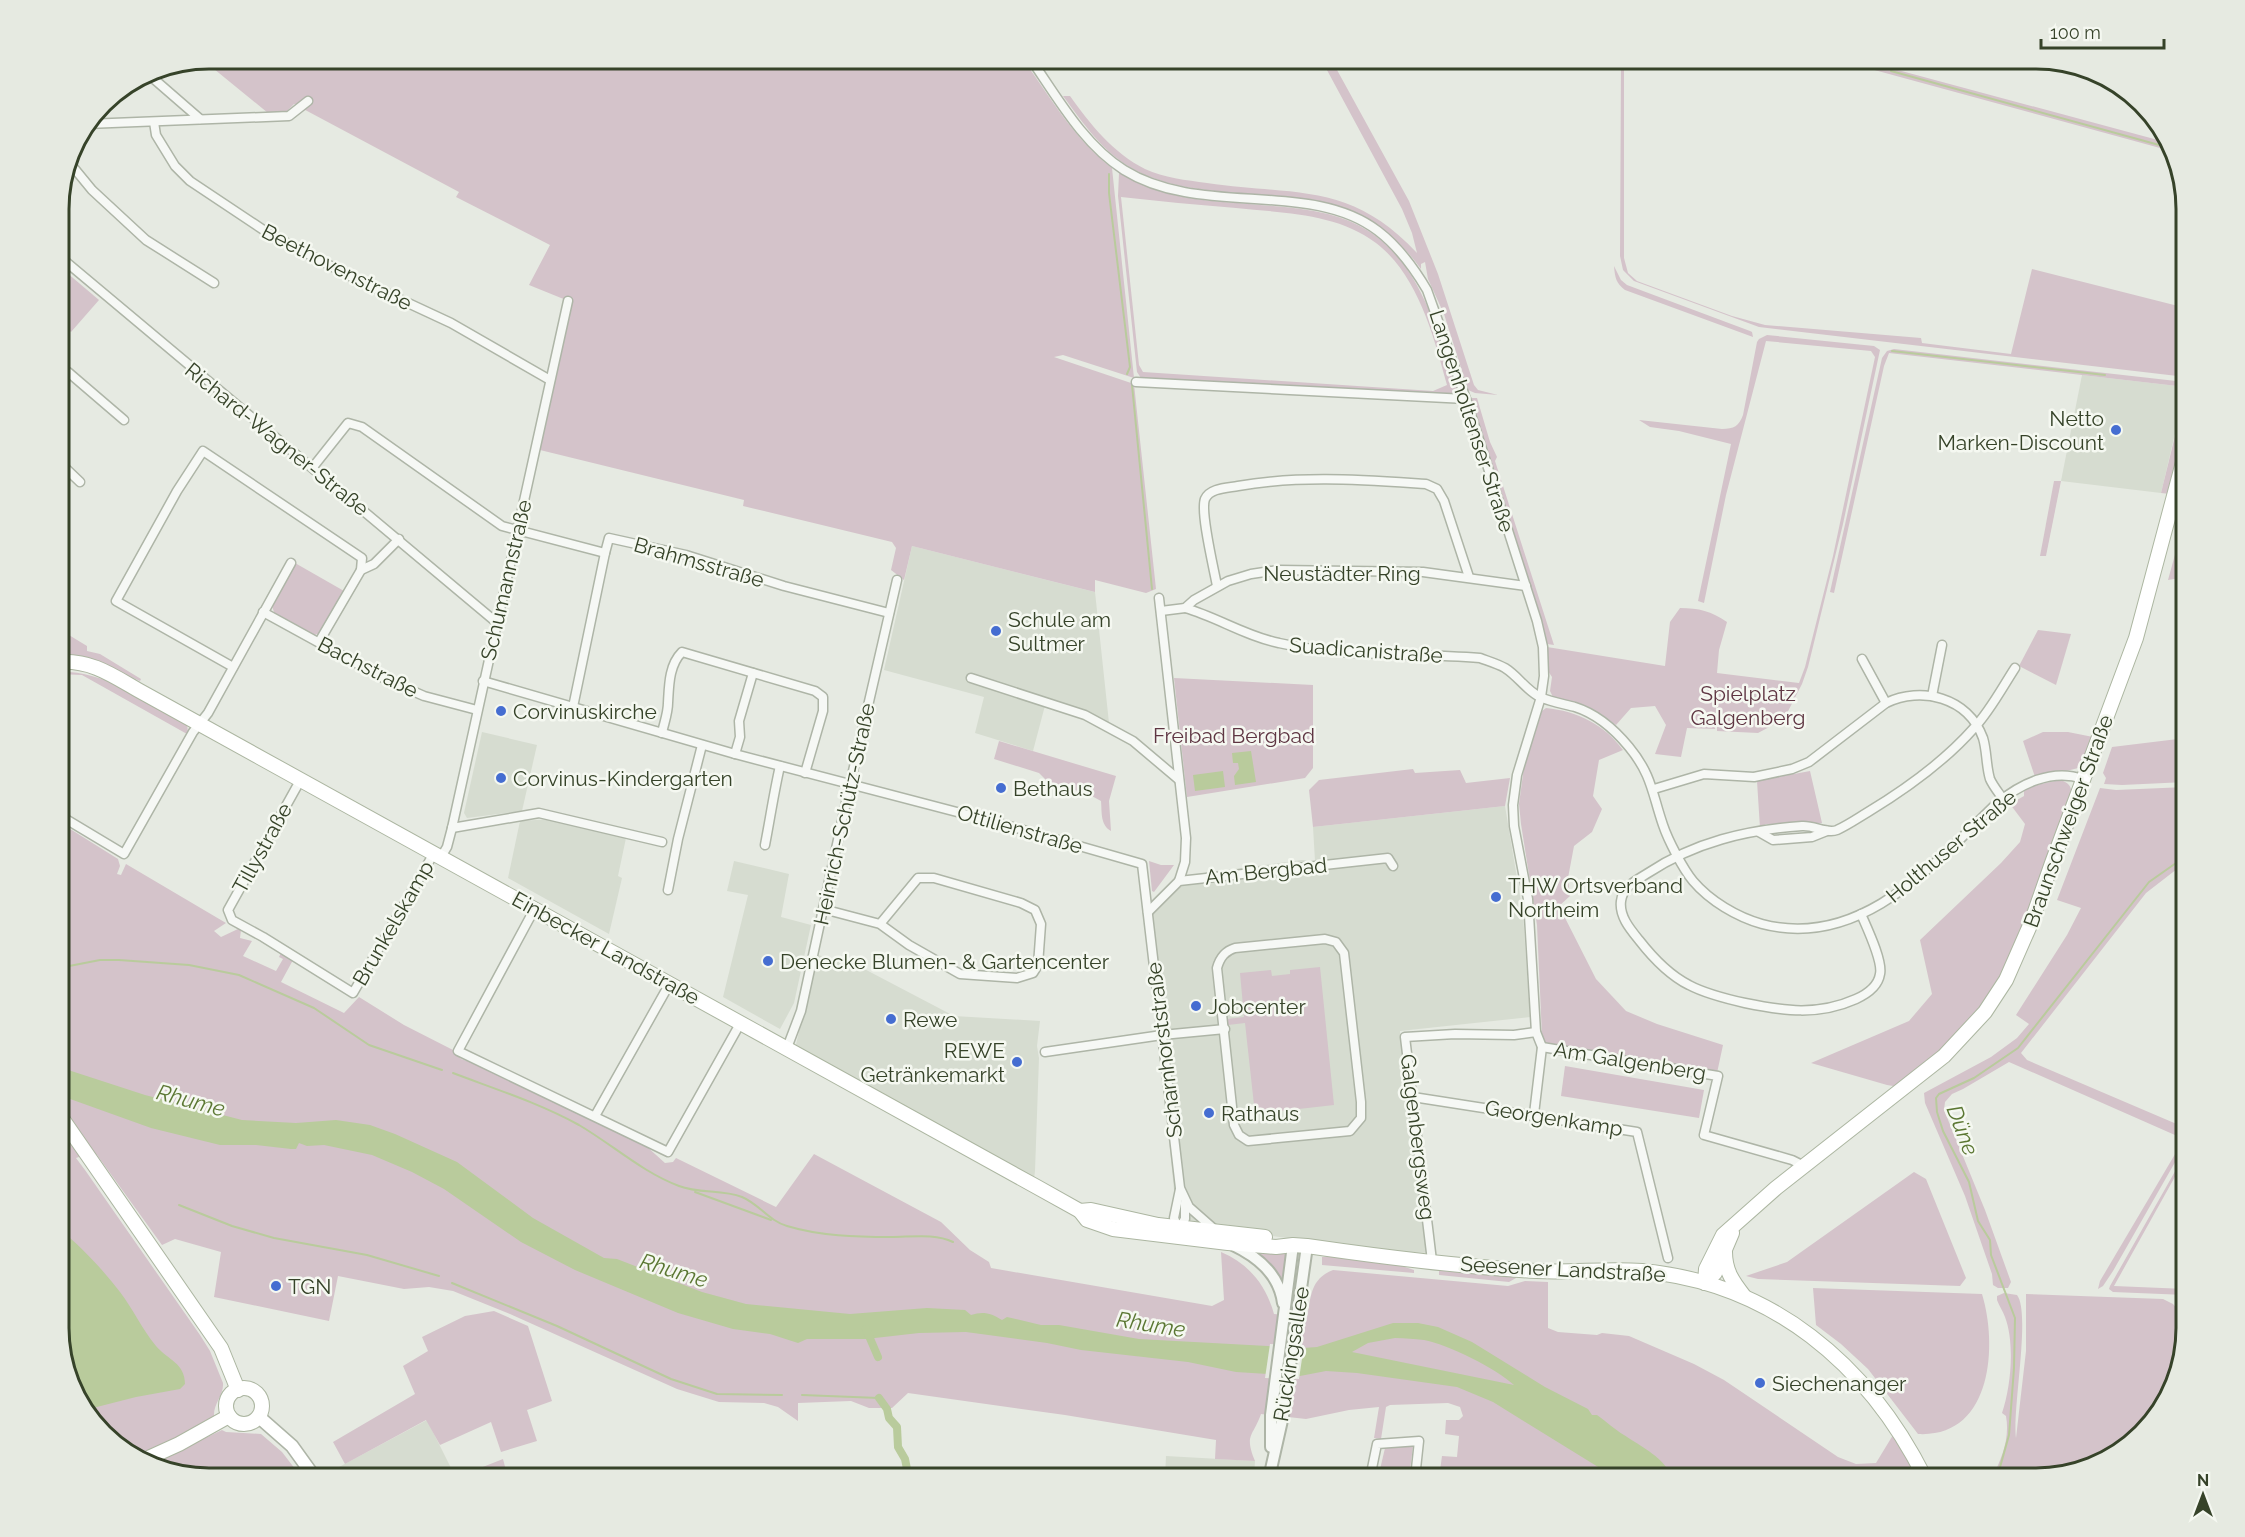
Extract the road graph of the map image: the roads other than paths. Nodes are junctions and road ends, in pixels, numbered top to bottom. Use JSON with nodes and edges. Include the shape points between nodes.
{"nodes":[{"id":1,"x":1038,"y":69,"type":"edge"},
{"id":2,"x":155,"y":80,"type":"edge"},
{"id":3,"x":308,"y":101,"type":"dead end"},
{"id":4,"x":200,"y":119,"type":"junction"},
{"id":5,"x":154,"y":122,"type":"junction"},
{"id":6,"x":99,"y":123,"type":"edge"},
{"id":7,"x":75,"y":170,"type":"edge"},
{"id":8,"x":69,"y":264,"type":"edge"},
{"id":9,"x":214,"y":283,"type":"dead end"},
{"id":10,"x":568,"y":301,"type":"dead end"},
{"id":11,"x":69,"y":373,"type":"edge"},
{"id":12,"x":550,"y":380,"type":"junction"},
{"id":13,"x":1136,"y":382,"type":"dead end"},
{"id":14,"x":1466,"y":399,"type":"junction"},
{"id":15,"x":124,"y":420,"type":"dead end"},
{"id":16,"x":314,"y":467,"type":"junction"},
{"id":17,"x":69,"y":472,"type":"edge"},
{"id":18,"x":80,"y":482,"type":"dead end"},
{"id":19,"x":2176,"y":491,"type":"edge"},
{"id":20,"x":518,"y":531,"type":"junction"},
{"id":21,"x":399,"y":539,"type":"junction"},
{"id":22,"x":605,"y":553,"type":"junction"},
{"id":23,"x":291,"y":563,"type":"dead end"},
{"id":24,"x":361,"y":570,"type":"junction"},
{"id":25,"x":1469,"y":578,"type":"junction"},
{"id":26,"x":897,"y":580,"type":"dead end"},
{"id":27,"x":1217,"y":586,"type":"junction"},
{"id":28,"x":1526,"y":586,"type":"junction"},
{"id":29,"x":1158,"y":598,"type":"dead end"},
{"id":30,"x":1185,"y":608,"type":"junction"},
{"id":31,"x":1161,"y":611,"type":"junction"},
{"id":32,"x":263,"y":612,"type":"junction"},
{"id":33,"x":890,"y":613,"type":"junction"},
{"id":34,"x":496,"y":622,"type":"junction"},
{"id":35,"x":319,"y":642,"type":"junction"},
{"id":36,"x":1942,"y":645,"type":"dead end"},
{"id":37,"x":1862,"y":659,"type":"dead end"},
{"id":38,"x":69,"y":663,"type":"edge"},
{"id":39,"x":233,"y":667,"type":"junction"},
{"id":40,"x":69,"y":668,"type":"edge"},
{"id":41,"x":2015,"y":668,"type":"dead end"},
{"id":42,"x":753,"y":673,"type":"junction"},
{"id":43,"x":971,"y":678,"type":"dead end"},
{"id":44,"x":483,"y":681,"type":"junction"},
{"id":45,"x":131,"y":686,"type":"junction"},
{"id":46,"x":1932,"y":696,"type":"junction"},
{"id":47,"x":1541,"y":697,"type":"junction"},
{"id":48,"x":1886,"y":703,"type":"junction"},
{"id":49,"x":573,"y":707,"type":"junction"},
{"id":50,"x":477,"y":710,"type":"junction"},
{"id":51,"x":200,"y":724,"type":"junction"},
{"id":52,"x":1976,"y":726,"type":"junction"},
{"id":53,"x":662,"y":733,"type":"junction"},
{"id":54,"x":702,"y":745,"type":"junction"},
{"id":55,"x":735,"y":754,"type":"junction"},
{"id":56,"x":780,"y":766,"type":"junction"},
{"id":57,"x":805,"y":773,"type":"junction"},
{"id":58,"x":300,"y":779,"type":"junction"},
{"id":59,"x":1178,"y":779,"type":"junction"},
{"id":60,"x":2083,"y":779,"type":"junction"},
{"id":61,"x":849,"y":784,"type":"junction"},
{"id":62,"x":1653,"y":789,"type":"junction"},
{"id":63,"x":2003,"y":799,"type":"junction"},
{"id":64,"x":69,"y":821,"type":"edge"},
{"id":65,"x":452,"y":828,"type":"junction"},
{"id":66,"x":662,"y":842,"type":"dead end"},
{"id":67,"x":765,"y":845,"type":"dead end"},
{"id":68,"x":1678,"y":854,"type":"junction"},
{"id":69,"x":437,"y":855,"type":"junction"},
{"id":70,"x":1393,"y":866,"type":"dead end"},
{"id":71,"x":1179,"y":881,"type":"junction"},
{"id":72,"x":668,"y":890,"type":"dead end"},
{"id":73,"x":535,"y":908,"type":"junction"},
{"id":74,"x":823,"y":909,"type":"junction"},
{"id":75,"x":1148,"y":912,"type":"junction"},
{"id":76,"x":1862,"y":914,"type":"junction"},
{"id":77,"x":880,"y":924,"type":"junction"},
{"id":78,"x":670,"y":983,"type":"junction"},
{"id":79,"x":353,"y":993,"type":"joint"},
{"id":80,"x":741,"y":1022,"type":"junction"},
{"id":81,"x":1225,"y":1029,"type":"junction"},
{"id":82,"x":1536,"y":1032,"type":"junction"},
{"id":83,"x":1162,"y":1035,"type":"junction"},
{"id":84,"x":787,"y":1047,"type":"junction"},
{"id":85,"x":1542,"y":1047,"type":"junction"},
{"id":86,"x":1045,"y":1052,"type":"dead end"},
{"id":87,"x":1413,"y":1096,"type":"junction"},
{"id":88,"x":1534,"y":1114,"type":"junction"},
{"id":89,"x":595,"y":1116,"type":"junction"},
{"id":90,"x":69,"y":1129,"type":"edge"},
{"id":91,"x":1804,"y":1166,"type":"junction"},
{"id":92,"x":1180,"y":1188,"type":"junction"},
{"id":93,"x":1184,"y":1200,"type":"junction"},
{"id":94,"x":1734,"y":1226,"type":"junction"},
{"id":95,"x":1177,"y":1233,"type":"junction"},
{"id":96,"x":1225,"y":1238,"type":"junction"},
{"id":97,"x":1293,"y":1245,"type":"junction"},
{"id":98,"x":1307,"y":1246,"type":"junction"},
{"id":99,"x":1725,"y":1250,"type":"junction"},
{"id":100,"x":1384,"y":1255,"type":"joint"},
{"id":101,"x":1668,"y":1258,"type":"dead end"},
{"id":102,"x":1432,"y":1261,"type":"junction"},
{"id":103,"x":1705,"y":1283,"type":"junction"},
{"id":104,"x":1746,"y":1298,"type":"junction"},
{"id":105,"x":1284,"y":1315,"type":"junction"},
{"id":106,"x":238,"y":1390,"type":"junction"},
{"id":107,"x":229,"y":1416,"type":"junction"},
{"id":108,"x":259,"y":1417,"type":"junction"},
{"id":109,"x":152,"y":1456,"type":"edge"},
{"id":110,"x":1272,"y":1462,"type":"junction"},
{"id":111,"x":307,"y":1468,"type":"edge"},
{"id":112,"x":1271,"y":1468,"type":"edge"},
{"id":113,"x":1372,"y":1468,"type":"edge"},
{"id":114,"x":1416,"y":1468,"type":"edge"},
{"id":115,"x":1919,"y":1468,"type":"edge"}],
"edges":[{"from":1,"to":14,"type":"street","name":"Langenholtenser Straße","via":[[1079,128],[1126,171],[1159,186],[1188,193],[1335,210],[1379,231],[1402,254],[1427,290]]},
{"from":2,"to":4,"type":"street"},
{"from":3,"to":4,"type":"street","via":[[289,116]]},
{"from":4,"to":5,"type":"street"},
{"from":5,"to":6,"type":"street"},
{"from":5,"to":12,"type":"street","name":"Beethovenstraße","via":[[156,135],[175,166],[190,181],[268,233],[451,324]]},
{"from":7,"to":9,"type":"street","via":[[146,240]]},
{"from":8,"to":16,"type":"street","name":"Richard-Wagner-Straße"},
{"from":10,"to":12,"type":"street","name":"Schumannstraße"},
{"from":11,"to":15,"type":"street"},
{"from":12,"to":20,"type":"street","name":"Schumannstraße"},
{"from":13,"to":14,"type":"street"},
{"from":14,"to":28,"type":"street","name":"Langenholtenser Straße"},
{"from":16,"to":20,"type":"street","name":"Brahmsstraße","via":[[348,423],[354,424],[502,526]]},
{"from":16,"to":21,"type":"street","name":"Richard-Wagner-Straße"},
{"from":17,"to":18,"type":"street"},
{"from":19,"to":60,"type":"main road","name":"Braunschweiger Straße","via":[[2136,638]]},
{"from":20,"to":22,"type":"street","name":"Brahmsstraße"},
{"from":20,"to":34,"type":"street","name":"Schumannstraße"},
{"from":21,"to":24,"type":"street","via":[[374,564]]},
{"from":21,"to":34,"type":"street","name":"Richard-Wagner-Straße"},
{"from":22,"to":33,"type":"street","name":"Brahmsstraße","via":[[609,538],[686,555],[784,586]]},
{"from":22,"to":49,"type":"street"},
{"from":23,"to":32,"type":"street"},
{"from":24,"to":35,"type":"street"},
{"from":24,"to":39,"type":"street","via":[[362,558],[203,451],[116,601]]},
{"from":25,"to":27,"type":"street","name":"Neustädter Ring","via":[[1424,572],[1278,570]]},
{"from":25,"to":27,"type":"street","via":[[1437,489],[1426,484],[1306,479],[1213,490],[1206,499],[1206,522]]},
{"from":25,"to":28,"type":"street","name":"Neustädter Ring"},
{"from":26,"to":33,"type":"street","name":"Heinrich-Schütz-Straße"},
{"from":27,"to":30,"type":"street","name":"Neustädter Ring"},
{"from":28,"to":47,"type":"street","name":"Langenholtenser Straße","via":[[1543,647]]},
{"from":29,"to":31,"type":"street"},
{"from":30,"to":31,"type":"street","name":"Neustädter Ring"},
{"from":30,"to":47,"type":"street","name":"Suadicanistraße","via":[[1260,638],[1309,650],[1480,658],[1505,668]]},
{"from":31,"to":59,"type":"street"},
{"from":32,"to":35,"type":"street","name":"Bachstraße"},
{"from":32,"to":39,"type":"street"},
{"from":33,"to":61,"type":"street","name":"Heinrich-Schütz-Straße"},
{"from":34,"to":44,"type":"street","name":"Schumannstraße"},
{"from":35,"to":50,"type":"street","name":"Bachstraße","via":[[424,696]]},
{"from":36,"to":46,"type":"street"},
{"from":37,"to":48,"type":"street"},
{"from":38,"to":45,"type":"main road","name":"Einbecker Landstraße","via":[[91,665]]},
{"from":39,"to":51,"type":"street"},
{"from":40,"to":45,"type":"main road","name":"Einbecker Landstraße","via":[[97,671]]},
{"from":41,"to":52,"type":"street"},
{"from":42,"to":53,"type":"street","via":[[682,652],[676,658],[668,686]]},
{"from":42,"to":55,"type":"street","via":[[739,720]]},
{"from":42,"to":57,"type":"street","via":[[815,691],[823,697],[823,711]]},
{"from":43,"to":59,"type":"street","via":[[1085,715],[1133,741]]},
{"from":44,"to":49,"type":"street"},
{"from":44,"to":50,"type":"street","name":"Schumannstraße"},
{"from":45,"to":51,"type":"main road","name":"Einbecker Landstraße"},
{"from":46,"to":48,"type":"street","via":[[1910,695]]},
{"from":46,"to":52,"type":"street","via":[[1956,705]]},
{"from":47,"to":62,"type":"street","name":"Holthuser Straße","via":[[1588,712],[1611,728],[1644,767]]},
{"from":47,"to":82,"type":"street","name":"Langenholtenser Straße","via":[[1517,775],[1513,805],[1528,899]]},
{"from":48,"to":62,"type":"street","via":[[1809,762],[1792,769],[1754,777],[1704,774]]},
{"from":49,"to":53,"type":"street"},
{"from":50,"to":65,"type":"street","name":"Schumannstraße"},
{"from":51,"to":58,"type":"main road","name":"Einbecker Landstraße"},
{"from":51,"to":64,"type":"street","via":[[124,854]]},
{"from":52,"to":63,"type":"street","via":[[1983,738],[1991,780]]},
{"from":52,"to":68,"type":"street","via":[[1924,774],[1834,831],[1813,825],[1772,828],[1709,842]]},
{"from":53,"to":54,"type":"street"},
{"from":54,"to":55,"type":"street"},
{"from":54,"to":72,"type":"street"},
{"from":55,"to":56,"type":"street"},
{"from":56,"to":57,"type":"street"},
{"from":56,"to":67,"type":"street"},
{"from":57,"to":61,"type":"street"},
{"from":58,"to":69,"type":"main road","name":"Einbecker Landstraße"},
{"from":58,"to":79,"type":"street","name":"Tillystraße","via":[[228,910],[232,920]]},
{"from":59,"to":71,"type":"street","via":[[1186,847]]},
{"from":60,"to":63,"type":"street","name":"Holthuser Straße","via":[[2046,777]]},
{"from":60,"to":91,"type":"main road","name":"Braunschweiger Straße","via":[[2024,943],[1985,1012],[1944,1056]]},
{"from":61,"to":74,"type":"street","name":"Heinrich-Schütz-Straße"},
{"from":61,"to":75,"type":"street","name":"Ottilienstraße","via":[[1142,864]]},
{"from":62,"to":68,"type":"street","name":"Holthuser Straße","via":[[1663,826]]},
{"from":63,"to":76,"type":"street","name":"Holthuser Straße","via":[[1907,887]]},
{"from":65,"to":66,"type":"street","via":[[539,813]]},
{"from":65,"to":69,"type":"street","name":"Schumannstraße","via":[[447,847]]},
{"from":68,"to":76,"type":"street","name":"Holthuser Straße","via":[[1693,881],[1711,898],[1752,921],[1806,929]]},
{"from":68,"to":76,"type":"street","via":[[1628,886],[1620,910],[1630,929],[1663,966],[1704,992],[1800,1012],[1833,1007],[1862,996],[1876,984],[1881,969]]},
{"from":69,"to":73,"type":"main road","name":"Einbecker Landstraße"},
{"from":69,"to":79,"type":"street","name":"Brunkelskamp"},
{"from":70,"to":71,"type":"street","name":"Am Bergbad","via":[[1388,858]]},
{"from":71,"to":75,"type":"street","name":"Am Bergbad"},
{"from":73,"to":78,"type":"main road","name":"Einbecker Landstraße"},
{"from":73,"to":89,"type":"street","via":[[458,1051]]},
{"from":74,"to":77,"type":"street"},
{"from":74,"to":84,"type":"street","name":"Heinrich-Schütz-Straße","via":[[799,1017]]},
{"from":75,"to":83,"type":"street","name":"Scharnhorststraße"},
{"from":77,"to":77,"type":"street","via":[[960,974],[1017,978],[1034,973],[1038,965],[1041,924],[1035,910],[934,878],[918,878]]},
{"from":78,"to":80,"type":"main road","name":"Einbecker Landstraße"},
{"from":78,"to":89,"type":"street"},
{"from":80,"to":84,"type":"main road","name":"Einbecker Landstraße"},
{"from":80,"to":89,"type":"street","via":[[668,1152]]},
{"from":81,"to":81,"type":"street","via":[[1234,1125],[1243,1139],[1350,1131],[1359,1122],[1362,1113],[1345,963],[1342,948],[1336,942],[1325,939],[1226,952],[1217,968]]},
{"from":81,"to":83,"type":"street"},
{"from":82,"to":85,"type":"street","name":"Langenholtenser Straße"},
{"from":82,"to":87,"type":"street","name":"Galgenbergsweg","via":[[1405,1037]]},
{"from":83,"to":86,"type":"street"},
{"from":83,"to":92,"type":"street","name":"Scharnhorststraße"},
{"from":84,"to":95,"type":"main road","name":"Einbecker Landstraße","via":[[1080,1211],[1091,1210]]},
{"from":85,"to":88,"type":"street"},
{"from":85,"to":91,"type":"street","name":"Am Galgenberg","via":[[1718,1076],[1704,1135]]},
{"from":87,"to":88,"type":"street","name":"Georgenkamp"},
{"from":87,"to":102,"type":"street","name":"Galgenbergsweg"},
{"from":88,"to":101,"type":"street","name":"Georgenkamp","via":[[1637,1132]]},
{"from":90,"to":106,"type":"main road","via":[[221,1348]]},
{"from":91,"to":94,"type":"main road"},
{"from":92,"to":93,"type":"street","name":"Scharnhorststraße"},
{"from":92,"to":95,"type":"street","name":"Scharnhorststraße","via":[[1174,1218]]},
{"from":93,"to":95,"type":"street","via":[[1185,1219]]},
{"from":93,"to":96,"type":"street","name":"Scharnhorststraße"},
{"from":94,"to":99,"type":"main road"},
{"from":94,"to":103,"type":"main road","via":[[1718,1242],[1706,1269]]},
{"from":95,"to":96,"type":"main road","name":"Einbecker Landstraße"},
{"from":96,"to":97,"type":"main road","name":"Einbecker Landstraße","via":[[1276,1247]]},
{"from":96,"to":105,"type":"street","via":[[1267,1267],[1282,1296]]},
{"from":97,"to":98,"type":"main road","name":"Einbecker Landstraße"},
{"from":97,"to":105,"type":"street","name":"Rückingsallee"},
{"from":98,"to":100,"type":"main road","name":"Einbecker Landstraße"},
{"from":98,"to":110,"type":"street","name":"Rückingsallee","via":[[1283,1416]]},
{"from":99,"to":103,"type":"main road","via":[[1715,1273]]},
{"from":99,"to":104,"type":"main road","via":[[1729,1275]]},
{"from":100,"to":102,"type":"main road","name":"Seesener Landstraße"},
{"from":102,"to":103,"type":"main road","name":"Seesener Landstraße","via":[[1558,1272],[1642,1271]]},
{"from":103,"to":104,"type":"main road","name":"Seesener Landstraße"},
{"from":104,"to":115,"type":"main road","name":"Seesener Landstraße","via":[[1800,1328],[1846,1368],[1898,1431]]},
{"from":105,"to":110,"type":"street","name":"Rückingsallee","via":[[1271,1415]]},
{"from":106,"to":107,"type":"main road","via":[[227,1402]]},
{"from":106,"to":108,"type":"main road","via":[[249,1389],[258,1396],[262,1406]]},
{"from":107,"to":108,"type":"main road","via":[[241,1424]]},
{"from":107,"to":109,"type":"main road"},
{"from":108,"to":111,"type":"main road","via":[[292,1446]]},
{"from":110,"to":112,"type":"street","name":"Rückingsallee"},
{"from":113,"to":114,"type":"street","via":[[1377,1444],[1419,1441]]}]}
